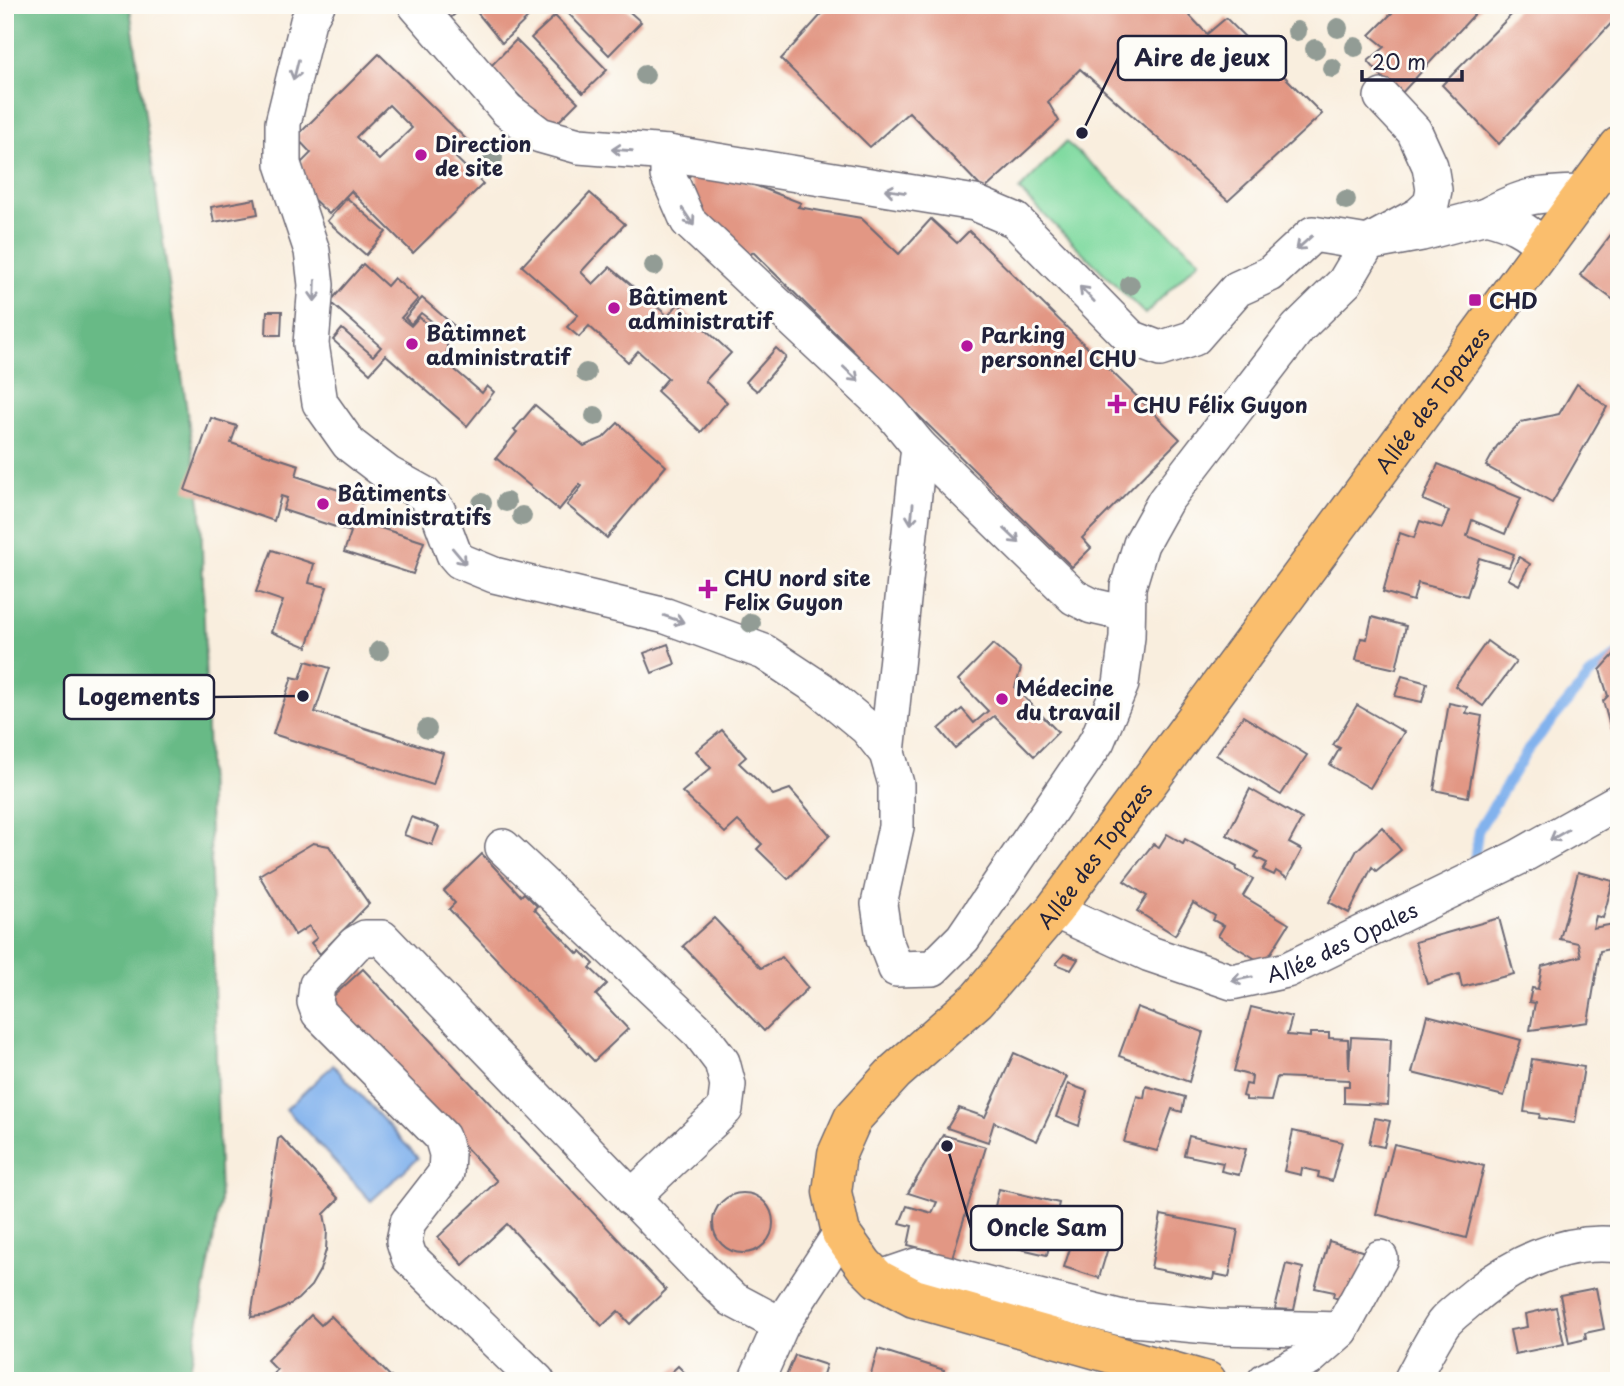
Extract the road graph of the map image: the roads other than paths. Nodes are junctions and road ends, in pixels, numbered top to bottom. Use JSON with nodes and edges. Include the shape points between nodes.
{"nodes":[{"id":1,"x":317,"y":5,"type":"edge"},
{"id":2,"x":416,"y":5,"type":"edge"},
{"id":3,"x":1382,"y":97,"type":"dead end"},
{"id":4,"x":1619,"y":146,"type":"edge"},
{"id":5,"x":668,"y":153,"type":"junction"},
{"id":6,"x":1584,"y":193,"type":"junction"},
{"id":7,"x":1486,"y":216,"type":"junction"},
{"id":8,"x":1368,"y":243,"type":"junction"},
{"id":9,"x":1544,"y":247,"type":"junction"},
{"id":10,"x":919,"y":446,"type":"junction"},
{"id":11,"x":1127,"y":614,"type":"junction"},
{"id":12,"x":887,"y":753,"type":"junction"},
{"id":13,"x":1619,"y":801,"type":"edge"},
{"id":14,"x":503,"y":847,"type":"dead end"},
{"id":15,"x":1054,"y":910,"type":"junction"},
{"id":16,"x":631,"y":1198,"type":"junction"},
{"id":17,"x":841,"y":1233,"type":"junction"},
{"id":18,"x":1619,"y":1245,"type":"edge"},
{"id":19,"x":1380,"y":1258,"type":"dead end"},
{"id":20,"x":878,"y":1279,"type":"junction"},
{"id":21,"x":781,"y":1325,"type":"junction"},
{"id":22,"x":1340,"y":1330,"type":"junction"},
{"id":23,"x":537,"y":1381,"type":"edge"},
{"id":24,"x":756,"y":1381,"type":"edge"},
{"id":25,"x":1207,"y":1381,"type":"edge"},
{"id":26,"x":1265,"y":1381,"type":"edge"},
{"id":27,"x":1411,"y":1381,"type":"edge"}],
"edges":[{"from":1,"to":12,"type":"street","one_way":true,"via":[[308,21],[283,124],[283,164],[312,251],[316,285],[311,344],[320,403],[349,444],[424,494],[438,511],[454,554],[467,565],[666,616],[764,652],[820,689],[867,728]]},
{"from":5,"to":2,"type":"street","one_way":true,"via":[[579,146],[540,135],[507,110]]},
{"from":3,"to":8,"type":"street","via":[[1415,131],[1430,166],[1434,190],[1430,204],[1419,215]]},
{"from":4,"to":6,"type":"main road","name":"Allée des Topazes"},
{"from":8,"to":5,"type":"street","one_way":true,"via":[[1313,234],[1270,274],[1237,289],[1194,338],[1160,349],[1131,338],[1014,220],[975,203]]},
{"from":5,"to":10,"type":"street","one_way":true,"via":[[668,175],[688,220],[891,412]]},
{"from":6,"to":7,"type":"street","via":[[1536,194]]},
{"from":6,"to":9,"type":"main road","name":"Allée des Topazes"},
{"from":7,"to":8,"type":"street"},
{"from":7,"to":9,"type":"street","via":[[1514,224]]},
{"from":8,"to":11,"type":"street","via":[[1345,282],[1298,328],[1165,501],[1141,544],[1128,587]]},
{"from":9,"to":15,"type":"main road","name":"Allée des Topazes"},
{"from":10,"to":11,"type":"street","one_way":true,"via":[[1074,597]]},
{"from":10,"to":12,"type":"street","one_way":true},
{"from":11,"to":12,"type":"street","via":[[1121,684],[1097,741],[962,938],[933,968],[896,969],[884,938],[879,904],[896,827],[896,784]]},
{"from":13,"to":15,"type":"street","name":"Allée des Opales","one_way":true,"via":[[1519,857],[1287,970],[1232,982],[1150,954]]},
{"from":14,"to":16,"type":"street","via":[[701,1033],[722,1062],[728,1084],[725,1109]]},
{"from":15,"to":17,"type":"main road","name":"Allée des Topazes","via":[[978,1000],[895,1072],[853,1118],[837,1154],[832,1192]]},
{"from":16,"to":21,"type":"street","via":[[732,1298]]},
{"from":16,"to":23,"type":"street","via":[[382,938],[355,944],[317,985],[319,1013],[442,1137],[446,1173],[408,1222],[404,1241],[409,1257]]},
{"from":17,"to":20,"type":"main road","name":"Allée des Topazes"},
{"from":17,"to":21,"type":"street"},
{"from":18,"to":27,"type":"street","via":[[1567,1246],[1536,1257],[1486,1286],[1444,1322]]},
{"from":19,"to":22,"type":"street"},
{"from":20,"to":22,"type":"street","via":[[916,1266],[1122,1318],[1218,1327]]},
{"from":20,"to":25,"type":"main road","name":"Allée des Topazes","via":[[914,1298]]},
{"from":21,"to":24,"type":"street"},
{"from":22,"to":26,"type":"street","via":[[1308,1359]]}]}
